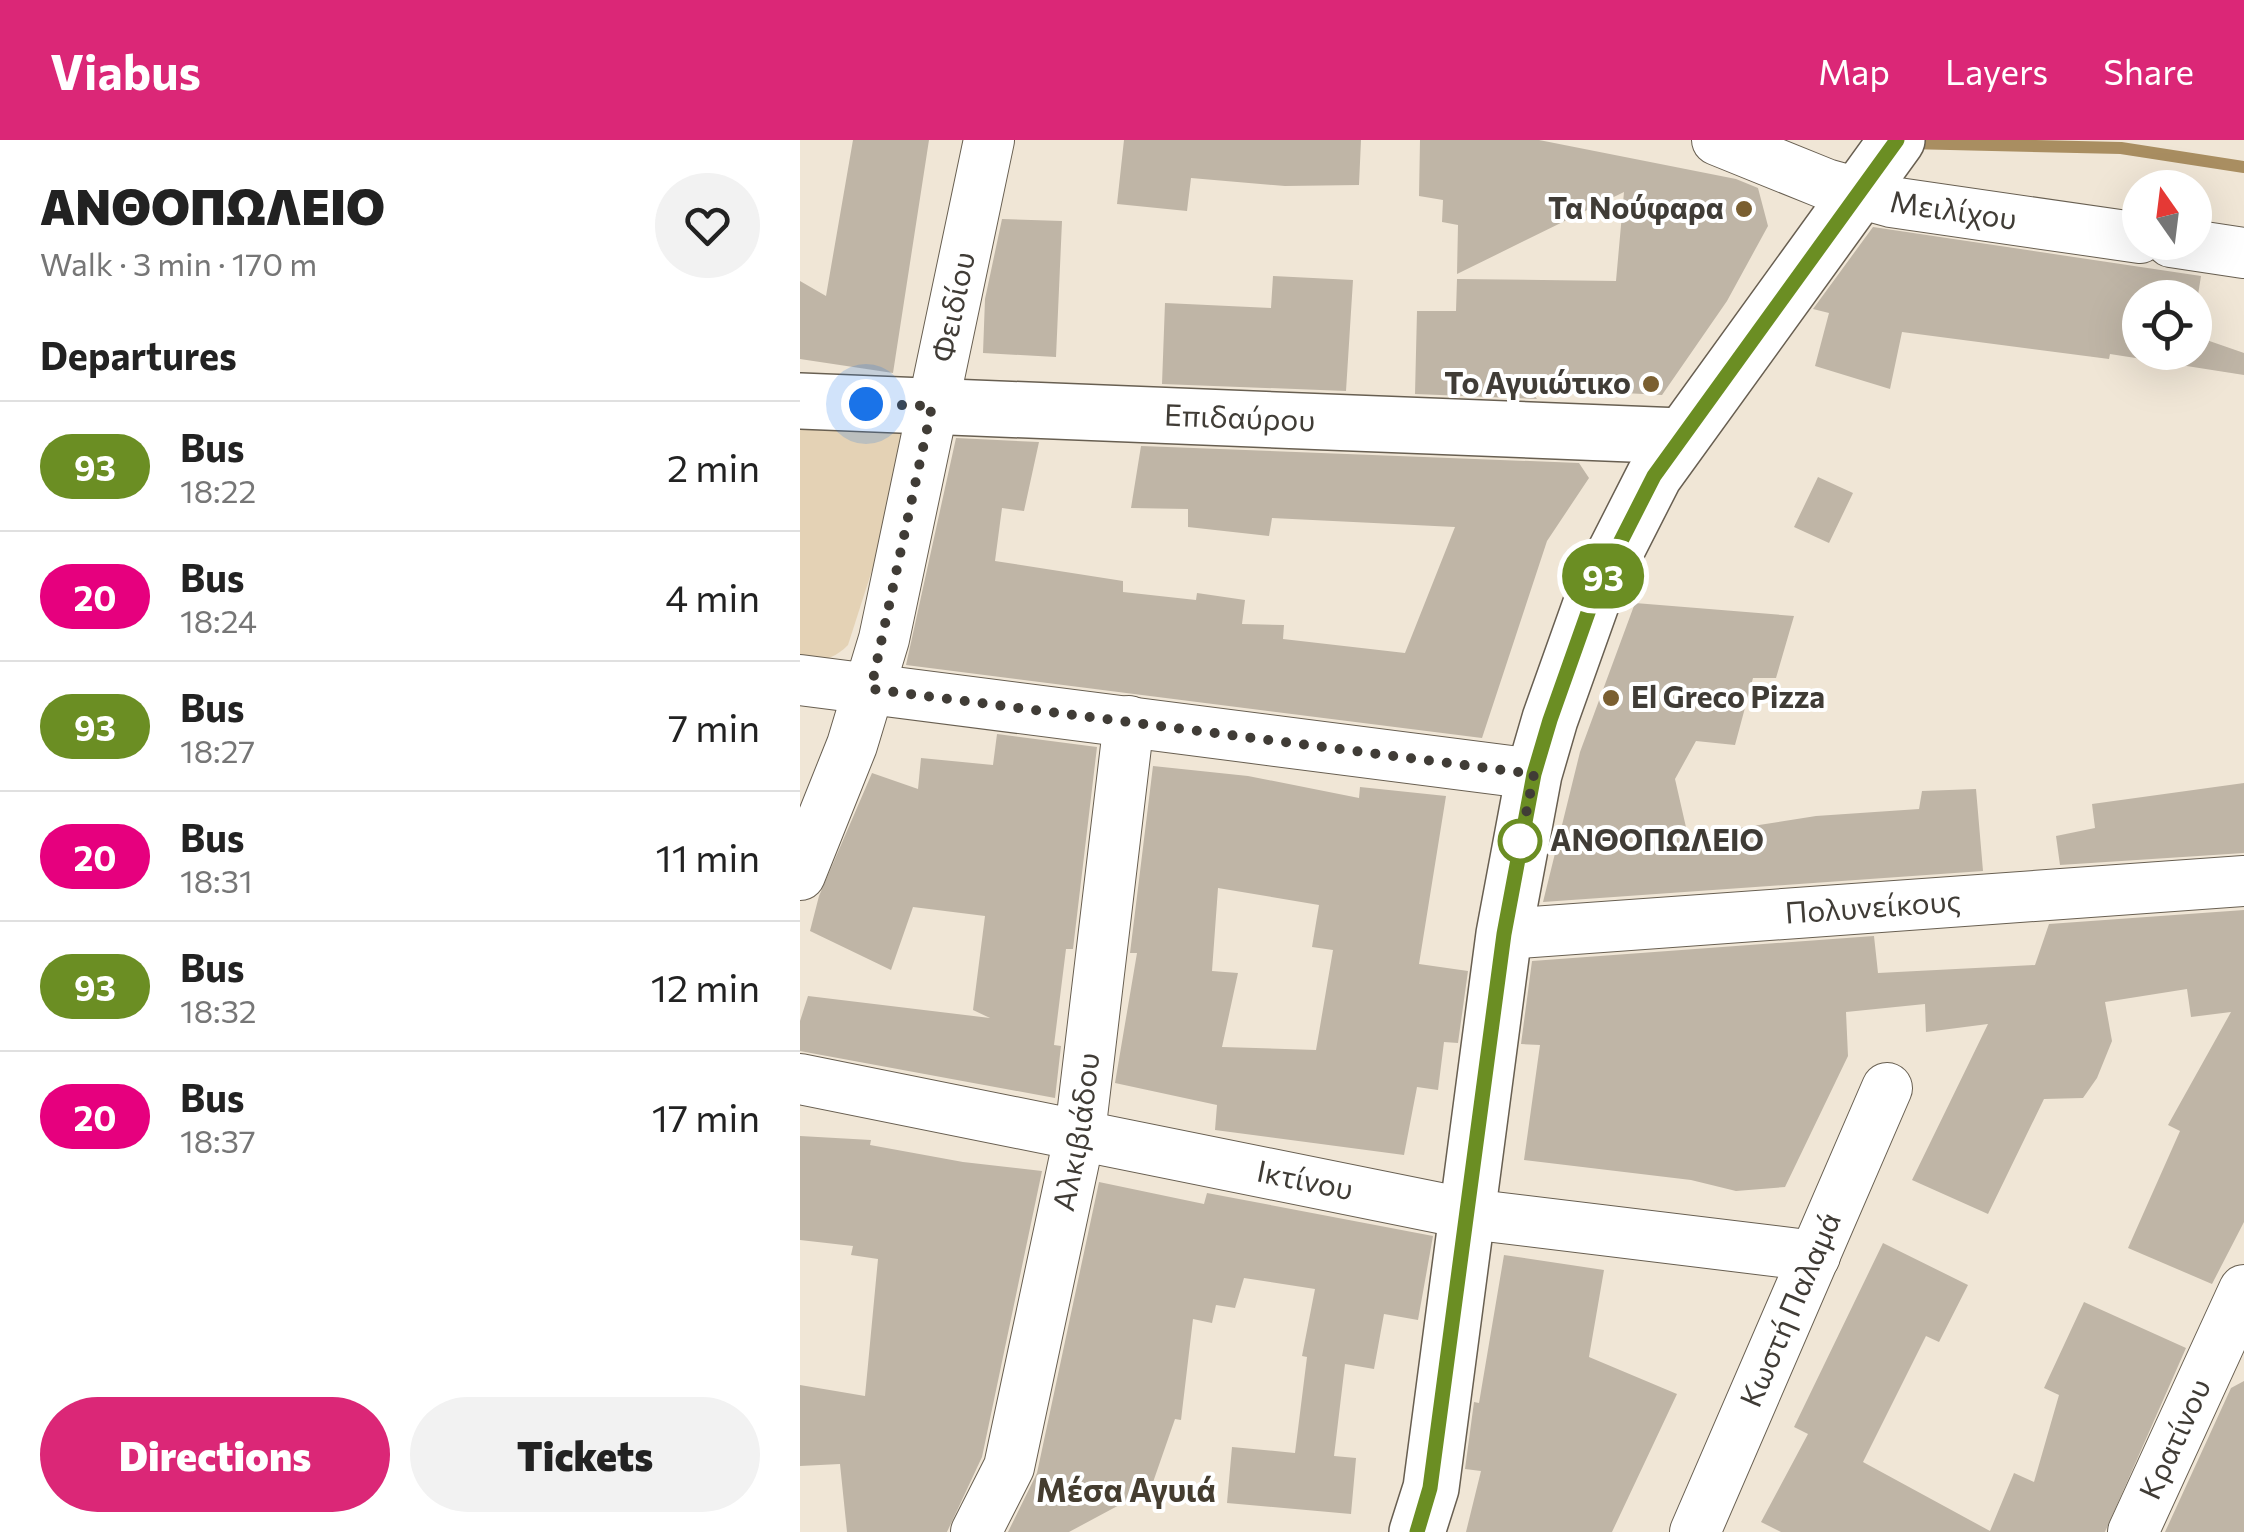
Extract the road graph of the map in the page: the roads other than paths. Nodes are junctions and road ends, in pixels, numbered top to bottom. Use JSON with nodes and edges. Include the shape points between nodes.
{"nodes":[{"id":1,"x":989,"y":140,"type":"edge"},
{"id":2,"x":1717,"y":140,"type":"edge"},
{"id":3,"x":1897,"y":140,"type":"edge"},
{"id":4,"x":1858,"y":194,"type":"junction"},
{"id":5,"x":2122,"y":235,"type":"edge"},
{"id":6,"x":2212,"y":248,"type":"edge"},
{"id":7,"x":2244,"y":253,"type":"edge"},
{"id":8,"x":800,"y":401,"type":"edge"},
{"id":9,"x":932,"y":406,"type":"junction"},
{"id":10,"x":1682,"y":436,"type":"junction"},
{"id":11,"x":800,"y":680,"type":"edge"},
{"id":12,"x":871,"y":689,"type":"junction"},
{"id":13,"x":1129,"y":722,"type":"junction"},
{"id":14,"x":1534,"y":774,"type":"junction"},
{"id":15,"x":800,"y":875,"type":"edge"},
{"id":16,"x":2244,"y":880,"type":"edge"},
{"id":17,"x":1504,"y":934,"type":"junction"},
{"id":18,"x":800,"y":1079,"type":"edge"},
{"id":19,"x":1887,"y":1088,"type":"dead end"},
{"id":20,"x":1080,"y":1133,"type":"junction"},
{"id":21,"x":1470,"y":1214,"type":"junction"},
{"id":22,"x":1815,"y":1256,"type":"junction"},
{"id":23,"x":2244,"y":1290,"type":"edge"},
{"id":24,"x":2233,"y":1346,"type":"edge"},
{"id":25,"x":976,"y":1532,"type":"edge"},
{"id":26,"x":1417,"y":1532,"type":"edge"},
{"id":27,"x":1695,"y":1532,"type":"edge"},
{"id":28,"x":2133,"y":1532,"type":"edge"}],
"edges":[{"from":1,"to":9,"type":"street","name":"Φειδίου"},
{"from":2,"to":4,"type":"street","name":"Μειλίχου"},
{"from":3,"to":4,"type":"main road"},
{"from":4,"to":5,"type":"street","name":"Μειλίχου"},
{"from":4,"to":10,"type":"main road"},
{"from":6,"to":7,"type":"street"},
{"from":8,"to":9,"type":"main road","name":"Επιδαύρου"},
{"from":9,"to":10,"type":"main road","name":"Επιδαύρου"},
{"from":9,"to":12,"type":"street","name":"Φειδίου"},
{"from":10,"to":14,"type":"main road","via":[[1596,590]]},
{"from":11,"to":12,"type":"street"},
{"from":12,"to":13,"type":"street"},
{"from":12,"to":15,"type":"street","name":"Φειδίου"},
{"from":13,"to":14,"type":"street"},
{"from":13,"to":20,"type":"street","name":"Αλκιβιάδου"},
{"from":14,"to":17,"type":"main road"},
{"from":16,"to":17,"type":"street","name":"Πολυνείκους"},
{"from":17,"to":21,"type":"main road"},
{"from":18,"to":20,"type":"street","name":"Ικτίνου"},
{"from":19,"to":22,"type":"street","name":"Κωστή Παλαμά"},
{"from":20,"to":21,"type":"street","name":"Ικτίνου"},
{"from":20,"to":25,"type":"street","name":"Αλκιβιάδου","via":[[1010,1468]]},
{"from":21,"to":22,"type":"street","name":"Ικτίνου"},
{"from":21,"to":26,"type":"main road","via":[[1430,1488]]},
{"from":22,"to":27,"type":"street","name":"Κωστή Παλαμά"},
{"from":23,"to":24,"type":"street","name":"Κρατίνου"},
{"from":24,"to":28,"type":"street","name":"Κρατίνου"}]}
